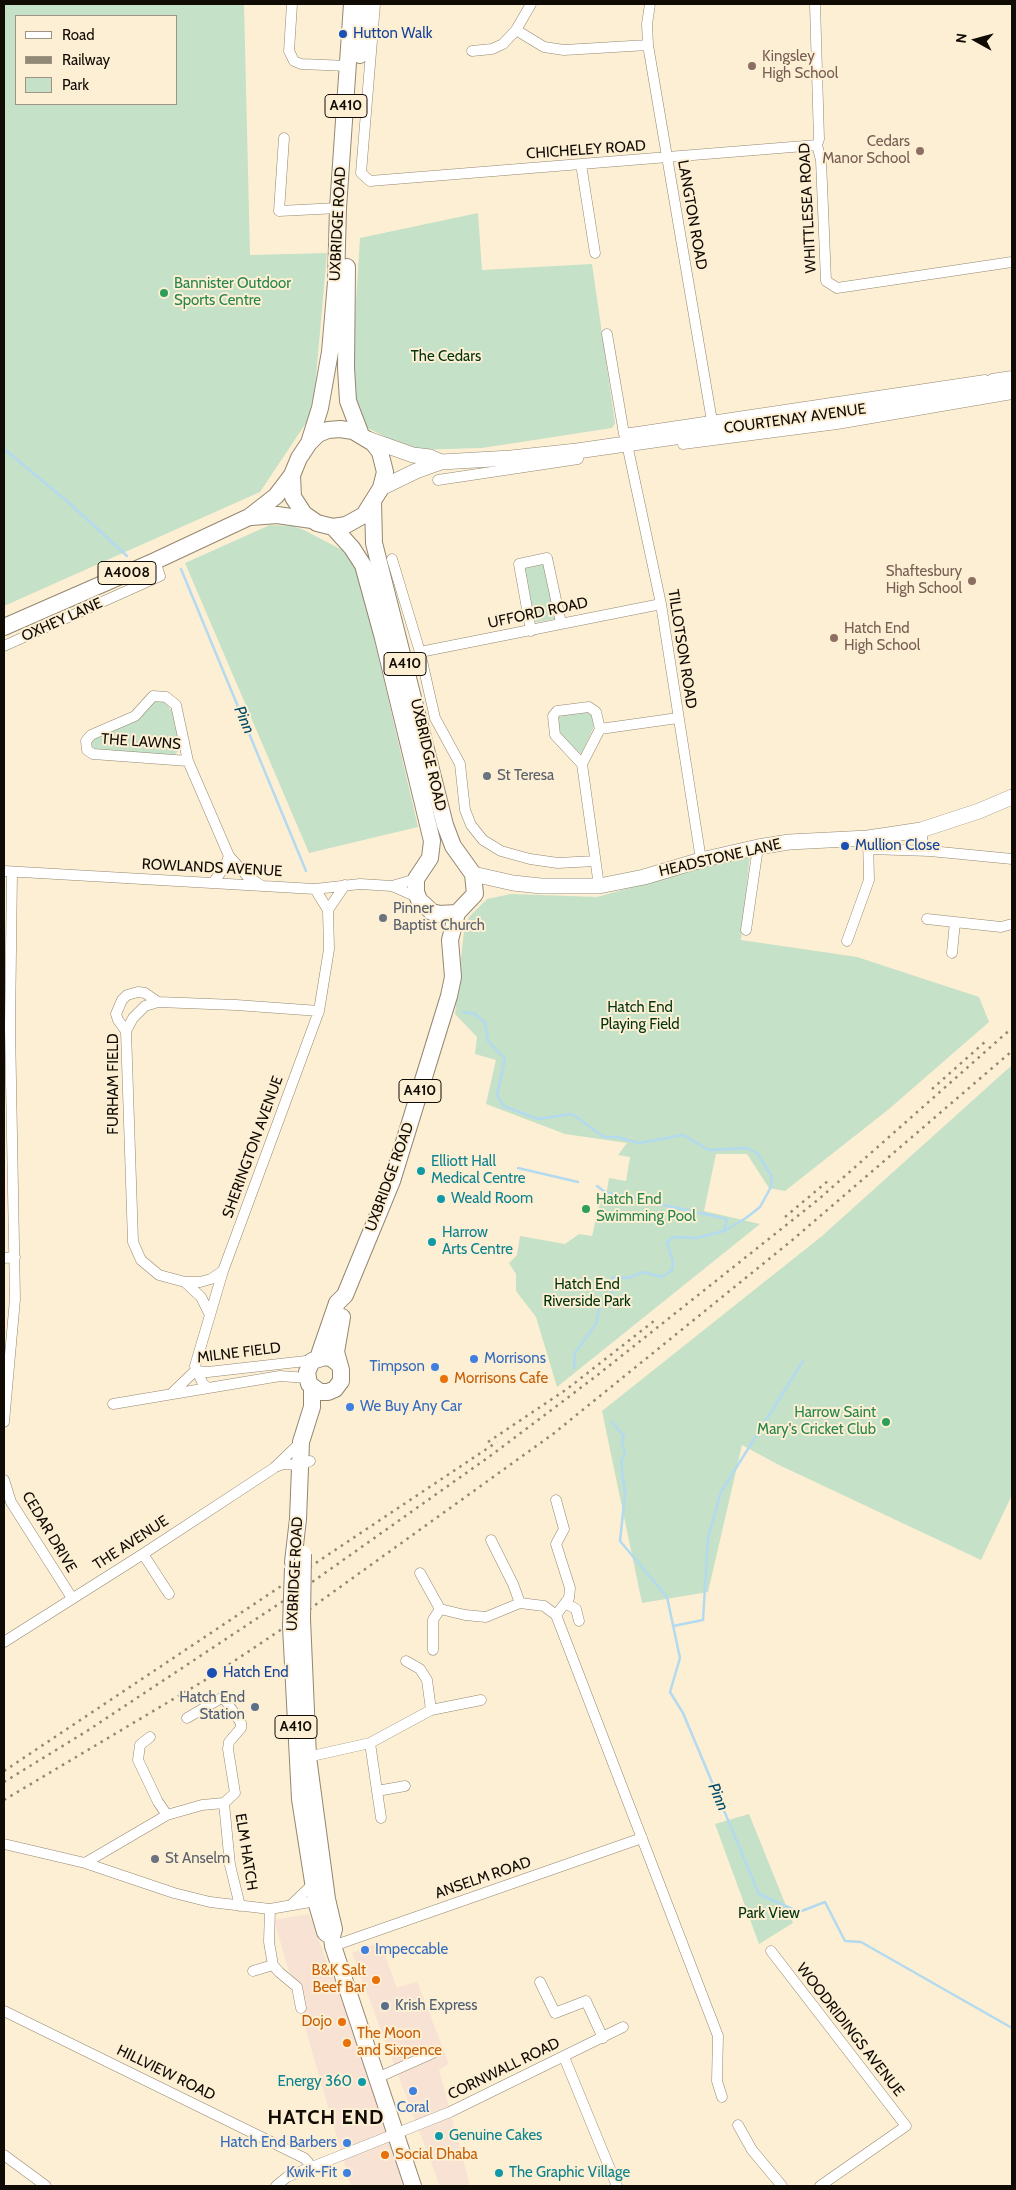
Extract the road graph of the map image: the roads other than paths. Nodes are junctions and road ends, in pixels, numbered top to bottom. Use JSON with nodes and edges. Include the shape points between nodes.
{"nodes":[{"id":1,"x":292,"y":4,"type":"edge"},
{"id":2,"x":352,"y":4,"type":"edge"},
{"id":3,"x":364,"y":4,"type":"edge"},
{"id":4,"x":375,"y":4,"type":"edge"},
{"id":5,"x":531,"y":4,"type":"edge"},
{"id":6,"x":650,"y":4,"type":"edge"},
{"id":7,"x":815,"y":4,"type":"edge"},
{"id":8,"x":516,"y":30,"type":"junction"},
{"id":9,"x":648,"y":46,"type":"junction"},
{"id":10,"x":472,"y":51,"type":"dead end"},
{"id":11,"x":348,"y":66,"type":"junction"},
{"id":12,"x":284,"y":138,"type":"dead end"},
{"id":13,"x":817,"y":145,"type":"junction"},
{"id":14,"x":667,"y":159,"type":"junction"},
{"id":15,"x":581,"y":164,"type":"junction"},
{"id":16,"x":338,"y":208,"type":"junction"},
{"id":17,"x":595,"y":253,"type":"dead end"},
{"id":18,"x":1012,"y":262,"type":"edge"},
{"id":19,"x":607,"y":334,"type":"dead end"},
{"id":20,"x":1010,"y":384,"type":"edge"},
{"id":21,"x":983,"y":387,"type":"junction"},
{"id":22,"x":837,"y":419,"type":"junction"},
{"id":23,"x":713,"y":426,"type":"junction"},
{"id":24,"x":364,"y":437,"type":"junction"},
{"id":25,"x":625,"y":439,"type":"junction"},
{"id":26,"x":682,"y":440,"type":"junction"},
{"id":27,"x":308,"y":442,"type":"junction"},
{"id":28,"x":577,"y":451,"type":"junction"},
{"id":29,"x":461,"y":460,"type":"junction"},
{"id":30,"x":441,"y":462,"type":"junction"},
{"id":31,"x":292,"y":475,"type":"junction"},
{"id":32,"x":462,"y":476,"type":"junction"},
{"id":33,"x":438,"y":480,"type":"dead end"},
{"id":34,"x":377,"y":495,"type":"junction"},
{"id":35,"x":249,"y":517,"type":"junction"},
{"id":36,"x":312,"y":520,"type":"junction"},
{"id":37,"x":333,"y":527,"type":"junction"},
{"id":38,"x":392,"y":559,"type":"dead end"},
{"id":39,"x":155,"y":561,"type":"junction"},
{"id":40,"x":661,"y":604,"type":"junction"},
{"id":41,"x":560,"y":623,"type":"junction"},
{"id":42,"x":4,"y":627,"type":"edge"},
{"id":43,"x":531,"y":631,"type":"junction"},
{"id":44,"x":4,"y":646,"type":"edge"},
{"id":45,"x":420,"y":652,"type":"junction"},
{"id":46,"x":678,"y":718,"type":"junction"},
{"id":47,"x":600,"y":729,"type":"junction"},
{"id":48,"x":188,"y":761,"type":"junction"},
{"id":49,"x":582,"y":764,"type":"junction"},
{"id":50,"x":1012,"y":797,"type":"edge"},
{"id":51,"x":921,"y":830,"type":"junction"},
{"id":52,"x":868,"y":844,"type":"junction"},
{"id":53,"x":758,"y":847,"type":"junction"},
{"id":54,"x":930,"y":851,"type":"junction"},
{"id":55,"x":228,"y":856,"type":"junction"},
{"id":56,"x":430,"y":858,"type":"junction"},
{"id":57,"x":1012,"y":858,"type":"edge"},
{"id":58,"x":462,"y":860,"type":"junction"},
{"id":59,"x":701,"y":860,"type":"junction"},
{"id":60,"x":595,"y":861,"type":"junction"},
{"id":61,"x":8,"y":871,"type":"edge"},
{"id":62,"x":473,"y":874,"type":"junction"},
{"id":63,"x":416,"y":879,"type":"junction"},
{"id":64,"x":214,"y":882,"type":"junction"},
{"id":65,"x":513,"y":883,"type":"junction"},
{"id":66,"x":345,"y":885,"type":"junction"},
{"id":67,"x":262,"y":886,"type":"junction"},
{"id":68,"x":392,"y":886,"type":"junction"},
{"id":69,"x":599,"y":886,"type":"junction"},
{"id":70,"x":316,"y":889,"type":"junction"},
{"id":71,"x":475,"y":894,"type":"junction"},
{"id":72,"x":417,"y":897,"type":"junction"},
{"id":73,"x":328,"y":910,"type":"junction"},
{"id":74,"x":457,"y":913,"type":"junction"},
{"id":75,"x":439,"y":914,"type":"junction"},
{"id":76,"x":927,"y":919,"type":"dead end"},
{"id":77,"x":955,"y":922,"type":"junction"},
{"id":78,"x":1012,"y":924,"type":"edge"},
{"id":79,"x":746,"y":930,"type":"dead end"},
{"id":80,"x":450,"y":940,"type":"junction"},
{"id":81,"x":847,"y":941,"type":"dead end"},
{"id":82,"x":952,"y":954,"type":"dead end"},
{"id":83,"x":158,"y":1002,"type":"junction"},
{"id":84,"x":319,"y":1011,"type":"junction"},
{"id":85,"x":7,"y":1027,"type":"edge"},
{"id":86,"x":126,"y":1031,"type":"junction"},
{"id":87,"x":8,"y":1142,"type":"edge"},
{"id":88,"x":15,"y":1257,"type":"junction"},
{"id":89,"x":4,"y":1258,"type":"edge"},
{"id":90,"x":223,"y":1271,"type":"junction"},
{"id":91,"x":185,"y":1282,"type":"junction"},
{"id":92,"x":345,"y":1295,"type":"junction"},
{"id":93,"x":209,"y":1313,"type":"junction"},
{"id":94,"x":7,"y":1350,"type":"edge"},
{"id":95,"x":316,"y":1359,"type":"junction"},
{"id":96,"x":339,"y":1364,"type":"junction"},
{"id":97,"x":195,"y":1371,"type":"junction"},
{"id":98,"x":309,"y":1383,"type":"junction"},
{"id":99,"x":208,"y":1388,"type":"junction"},
{"id":100,"x":173,"y":1392,"type":"junction"},
{"id":101,"x":328,"y":1392,"type":"junction"},
{"id":102,"x":113,"y":1404,"type":"dead end"},
{"id":103,"x":4,"y":1422,"type":"edge"},
{"id":104,"x":301,"y":1442,"type":"junction"},
{"id":105,"x":305,"y":1463,"type":"junction"},
{"id":106,"x":274,"y":1468,"type":"junction"},
{"id":107,"x":4,"y":1480,"type":"edge"},
{"id":108,"x":556,"y":1500,"type":"dead end"},
{"id":109,"x":491,"y":1540,"type":"dead end"},
{"id":110,"x":143,"y":1554,"type":"junction"},
{"id":111,"x":420,"y":1573,"type":"dead end"},
{"id":112,"x":169,"y":1594,"type":"dead end"},
{"id":113,"x":72,"y":1598,"type":"junction"},
{"id":114,"x":566,"y":1602,"type":"junction"},
{"id":115,"x":520,"y":1603,"type":"junction"},
{"id":116,"x":440,"y":1609,"type":"junction"},
{"id":117,"x":556,"y":1615,"type":"junction"},
{"id":118,"x":579,"y":1621,"type":"dead end"},
{"id":119,"x":4,"y":1640,"type":"edge"},
{"id":120,"x":433,"y":1650,"type":"dead end"},
{"id":121,"x":406,"y":1661,"type":"dead end"},
{"id":122,"x":481,"y":1700,"type":"dead end"},
{"id":123,"x":431,"y":1710,"type":"junction"},
{"id":124,"x":187,"y":1718,"type":"dead end"},
{"id":125,"x":150,"y":1737,"type":"dead end"},
{"id":126,"x":370,"y":1743,"type":"junction"},
{"id":127,"x":302,"y":1758,"type":"junction"},
{"id":128,"x":404,"y":1786,"type":"dead end"},
{"id":129,"x":377,"y":1791,"type":"junction"},
{"id":130,"x":224,"y":1803,"type":"junction"},
{"id":131,"x":168,"y":1815,"type":"junction"},
{"id":132,"x":381,"y":1818,"type":"dead end"},
{"id":133,"x":642,"y":1838,"type":"junction"},
{"id":134,"x":4,"y":1844,"type":"edge"},
{"id":135,"x":85,"y":1863,"type":"junction"},
{"id":136,"x":313,"y":1884,"type":"junction"},
{"id":137,"x":322,"y":1900,"type":"junction"},
{"id":138,"x":291,"y":1905,"type":"junction"},
{"id":139,"x":240,"y":1906,"type":"junction"},
{"id":140,"x":270,"y":1910,"type":"junction"},
{"id":141,"x":332,"y":1941,"type":"junction"},
{"id":142,"x":771,"y":1951,"type":"dead end"},
{"id":143,"x":274,"y":1965,"type":"junction"},
{"id":144,"x":253,"y":1971,"type":"dead end"},
{"id":145,"x":540,"y":1982,"type":"dead end"},
{"id":146,"x":301,"y":2008,"type":"dead end"},
{"id":147,"x":4,"y":2011,"type":"edge"},
{"id":148,"x":623,"y":2027,"type":"dead end"},
{"id":149,"x":603,"y":2038,"type":"junction"},
{"id":150,"x":432,"y":2053,"type":"dead end"},
{"id":151,"x":564,"y":2057,"type":"junction"},
{"id":152,"x":376,"y":2078,"type":"junction"},
{"id":153,"x":722,"y":2098,"type":"dead end"},
{"id":154,"x":738,"y":2125,"type":"dead end"},
{"id":155,"x":396,"y":2134,"type":"junction"},
{"id":156,"x":4,"y":2155,"type":"edge"},
{"id":157,"x":310,"y":2168,"type":"junction"},
{"id":158,"x":46,"y":2186,"type":"edge"},
{"id":159,"x":276,"y":2186,"type":"edge"},
{"id":160,"x":413,"y":2186,"type":"edge"},
{"id":161,"x":617,"y":2186,"type":"edge"},
{"id":162,"x":782,"y":2186,"type":"edge"},
{"id":163,"x":820,"y":2186,"type":"edge"}],
"edges":[{"from":1,"to":11,"type":"street","via":[[289,51],[294,61]]},
{"from":2,"to":11,"type":"main road","name":"UXBRIDGE ROAD","number":"A410"},
{"from":3,"to":24,"type":"main road","name":"UXBRIDGE ROAD","number":"A410","via":[[350,187],[346,368],[348,401]]},
{"from":4,"to":15,"type":"street","name":"CHICHELEY ROAD","via":[[361,173],[370,181]]},
{"from":5,"to":8,"type":"street"},
{"from":6,"to":9,"type":"street","name":"LANGTON ROAD","via":[[646,24]]},
{"from":7,"to":13,"type":"street","name":"WHITTLESEA ROAD"},
{"from":8,"to":9,"type":"street","via":[[544,47],[564,50]]},
{"from":8,"to":10,"type":"street","via":[[503,44]]},
{"from":9,"to":14,"type":"street","name":"LANGTON ROAD"},
{"from":11,"to":16,"type":"main road","name":"UXBRIDGE ROAD","number":"A410"},
{"from":12,"to":16,"type":"street","via":[[279,211]]},
{"from":13,"to":14,"type":"street","name":"CHICHELEY ROAD"},
{"from":13,"to":18,"type":"street","name":"WHITTLESEA ROAD","via":[[821,160],[826,281],[837,288]]},
{"from":14,"to":15,"type":"street","name":"CHICHELEY ROAD"},
{"from":14,"to":23,"type":"street","name":"LANGTON ROAD"},
{"from":15,"to":17,"type":"street"},
{"from":16,"to":27,"type":"main road","name":"UXBRIDGE ROAD","number":"A410","via":[[330,352],[320,408]]},
{"from":19,"to":25,"type":"street","name":"TILLOTSON ROAD"},
{"from":20,"to":21,"type":"street","name":"COURTENAY AVENUE"},
{"from":21,"to":22,"type":"street","name":"COURTENAY AVENUE"},
{"from":21,"to":23,"type":"street","name":"COURTENAY AVENUE"},
{"from":22,"to":23,"type":"street","name":"COURTENAY AVENUE"},
{"from":22,"to":26,"type":"street","name":"COURTENAY AVENUE"},
{"from":23,"to":25,"type":"street","name":"COURTENAY AVENUE"},
{"from":23,"to":26,"type":"street","name":"COURTENAY AVENUE"},
{"from":24,"to":27,"type":"main road","via":[[346,429],[328,430]]},
{"from":24,"to":30,"type":"street","name":"COURTENAY AVENUE"},
{"from":24,"to":34,"type":"main road","via":[[380,452],[383,462],[385,472]]},
{"from":25,"to":26,"type":"street","name":"COURTENAY AVENUE"},
{"from":25,"to":28,"type":"street","name":"COURTENAY AVENUE"},
{"from":25,"to":40,"type":"street","name":"TILLOTSON ROAD"},
{"from":27,"to":31,"type":"main road"},
{"from":28,"to":29,"type":"street","name":"COURTENAY AVENUE"},
{"from":28,"to":32,"type":"street","name":"COURTENAY AVENUE","via":[[578,459]]},
{"from":29,"to":30,"type":"street","name":"COURTENAY AVENUE"},
{"from":29,"to":32,"type":"street"},
{"from":30,"to":34,"type":"street","name":"COURTENAY AVENUE","via":[[416,471]]},
{"from":31,"to":35,"type":"main road","name":"OXHEY LANE","number":"A4008","via":[[276,496]]},
{"from":31,"to":36,"type":"main road","via":[[294,497],[304,514]]},
{"from":32,"to":33,"type":"street","name":"COURTENAY AVENUE"},
{"from":34,"to":37,"type":"main road","via":[[364,515],[346,525]]},
{"from":34,"to":58,"type":"main road","name":"UXBRIDGE ROAD","number":"A410","via":[[373,535],[378,559],[448,838]]},
{"from":35,"to":36,"type":"main road","name":"OXHEY LANE","number":"A4008","via":[[277,514]]},
{"from":35,"to":39,"type":"main road","name":"OXHEY LANE","number":"A4008"},
{"from":36,"to":37,"type":"main road"},
{"from":37,"to":56,"type":"main road","name":"UXBRIDGE ROAD","number":"A410","via":[[364,565],[432,841]]},
{"from":38,"to":45,"type":"street"},
{"from":39,"to":42,"type":"main road","name":"OXHEY LANE","number":"A4008"},
{"from":39,"to":44,"type":"street","name":"OXHEY LANE","via":[[160,576]]},
{"from":40,"to":41,"type":"street","name":"UFFORD ROAD"},
{"from":40,"to":46,"type":"street","name":"TILLOTSON ROAD"},
{"from":41,"to":43,"type":"street","name":"UFFORD ROAD"},
{"from":41,"to":43,"type":"street","via":[[547,558],[519,564]]},
{"from":43,"to":45,"type":"street","name":"UFFORD ROAD"},
{"from":45,"to":60,"type":"street","via":[[435,718],[460,764],[465,810],[470,825],[483,840],[501,851],[558,863]]},
{"from":46,"to":47,"type":"street"},
{"from":46,"to":59,"type":"street","name":"TILLOTSON ROAD"},
{"from":47,"to":49,"type":"street"},
{"from":47,"to":49,"type":"street","via":[[596,712],[590,706],[558,711],[553,716],[555,735]]},
{"from":48,"to":48,"type":"street","name":"THE LAWNS","via":[[94,754],[87,750],[86,741],[91,735],[135,716],[153,696],[166,697],[176,705]]},
{"from":48,"to":55,"type":"street","name":"THE LAWNS"},
{"from":49,"to":60,"type":"street"},
{"from":50,"to":51,"type":"street","name":"HEADSTONE LANE"},
{"from":51,"to":52,"type":"street","name":"HEADSTONE LANE"},
{"from":51,"to":54,"type":"street","via":[[924,844]]},
{"from":52,"to":53,"type":"street","name":"HEADSTONE LANE","via":[[788,842]]},
{"from":52,"to":54,"type":"street"},
{"from":52,"to":81,"type":"street","via":[[869,880]]},
{"from":53,"to":59,"type":"street","name":"HEADSTONE LANE"},
{"from":53,"to":79,"type":"street"},
{"from":54,"to":57,"type":"street"},
{"from":55,"to":64,"type":"street","via":[[226,866]]},
{"from":55,"to":67,"type":"street"},
{"from":56,"to":58,"type":"main road","via":[[449,855]]},
{"from":56,"to":63,"type":"main road"},
{"from":58,"to":62,"type":"main road","name":"UXBRIDGE ROAD"},
{"from":59,"to":69,"type":"street","name":"HEADSTONE LANE"},
{"from":60,"to":69,"type":"street"},
{"from":61,"to":64,"type":"street","name":"ROWLANDS AVENUE"},
{"from":61,"to":85,"type":"street"},
{"from":62,"to":65,"type":"street","name":"HEADSTONE LANE"},
{"from":62,"to":71,"type":"main road"},
{"from":63,"to":68,"type":"street","name":"ROWLANDS AVENUE"},
{"from":63,"to":72,"type":"main road"},
{"from":64,"to":67,"type":"street","name":"ROWLANDS AVENUE"},
{"from":65,"to":69,"type":"street","name":"HEADSTONE LANE"},
{"from":65,"to":71,"type":"street","name":"HEADSTONE LANE"},
{"from":66,"to":68,"type":"street","name":"ROWLANDS AVENUE"},
{"from":66,"to":70,"type":"street","name":"ROWLANDS AVENUE"},
{"from":66,"to":73,"type":"street"},
{"from":67,"to":70,"type":"street","name":"ROWLANDS AVENUE"},
{"from":68,"to":72,"type":"street"},
{"from":70,"to":73,"type":"street","name":"SHERINGTON AVENUE"},
{"from":71,"to":74,"type":"main road","name":"UXBRIDGE ROAD"},
{"from":72,"to":75,"type":"main road"},
{"from":73,"to":84,"type":"street","name":"SHERINGTON AVENUE","via":[[329,949]]},
{"from":74,"to":75,"type":"main road"},
{"from":74,"to":80,"type":"main road","name":"UXBRIDGE ROAD","number":"A410"},
{"from":75,"to":80,"type":"main road","name":"UXBRIDGE ROAD","number":"A410"},
{"from":76,"to":77,"type":"street"},
{"from":77,"to":78,"type":"street"},
{"from":77,"to":82,"type":"street"},
{"from":80,"to":92,"type":"main road","name":"UXBRIDGE ROAD","number":"A410","via":[[453,977],[449,996],[392,1181]]},
{"from":83,"to":84,"type":"street"},
{"from":83,"to":86,"type":"street","name":"FURHAM FIELD","via":[[138,1012]]},
{"from":83,"to":86,"type":"street","via":[[145,993],[127,995],[116,1014]]},
{"from":84,"to":90,"type":"street","name":"SHERINGTON AVENUE"},
{"from":85,"to":87,"type":"street"},
{"from":86,"to":91,"type":"street","name":"FURHAM FIELD","via":[[133,1242],[141,1260],[159,1275]]},
{"from":87,"to":88,"type":"street"},
{"from":88,"to":89,"type":"street"},
{"from":88,"to":94,"type":"street","via":[[15,1299]]},
{"from":90,"to":91,"type":"street","name":"FURHAM FIELD","via":[[211,1279]]},
{"from":90,"to":93,"type":"street","name":"SHERINGTON AVENUE"},
{"from":91,"to":93,"type":"street","via":[[201,1297]]},
{"from":92,"to":95,"type":"main road","name":"UXBRIDGE ROAD","number":"A410","via":[[337,1303]]},
{"from":92,"to":96,"type":"main road","name":"UXBRIDGE ROAD","number":"A410","via":[[336,1343]]},
{"from":93,"to":97,"type":"street","name":"SHERINGTON AVENUE"},
{"from":94,"to":103,"type":"street"},
{"from":95,"to":96,"type":"main road","via":[[331,1358]]},
{"from":95,"to":97,"type":"street","name":"MILNE FIELD"},
{"from":95,"to":98,"type":"main road","name":"UXBRIDGE ROAD","via":[[309,1366]]},
{"from":96,"to":101,"type":"main road","name":"UXBRIDGE ROAD","via":[[341,1381]]},
{"from":97,"to":99,"type":"street"},
{"from":97,"to":100,"type":"street","name":"MILNE FIELD"},
{"from":98,"to":99,"type":"street","name":"MILNE FIELD","via":[[280,1376]]},
{"from":98,"to":101,"type":"main road","via":[[320,1392]]},
{"from":98,"to":104,"type":"main road","name":"UXBRIDGE ROAD","number":"A410","via":[[312,1407]]},
{"from":99,"to":100,"type":"street","name":"MILNE FIELD"},
{"from":100,"to":102,"type":"street","name":"MILNE FIELD"},
{"from":101,"to":105,"type":"main road","name":"UXBRIDGE ROAD","number":"A410"},
{"from":104,"to":105,"type":"main road","name":"UXBRIDGE ROAD","number":"A410"},
{"from":104,"to":106,"type":"street","name":"THE AVENUE"},
{"from":105,"to":106,"type":"street","name":"THE AVENUE","via":[[283,1464]]},
{"from":105,"to":127,"type":"main road","name":"UXBRIDGE ROAD","number":"A410","bridge":true,"via":[[298,1519],[298,1558],[290,1598],[297,1647]]},
{"from":106,"to":110,"type":"street","name":"THE AVENUE"},
{"from":107,"to":113,"type":"street","name":"CEDAR DRIVE","via":[[11,1502]]},
{"from":108,"to":114,"type":"street","via":[[564,1528],[556,1544],[570,1588]]},
{"from":109,"to":115,"type":"street"},
{"from":110,"to":112,"type":"street"},
{"from":110,"to":113,"type":"street","name":"THE AVENUE"},
{"from":111,"to":116,"type":"street"},
{"from":113,"to":119,"type":"street","name":"THE AVENUE"},
{"from":114,"to":117,"type":"street"},
{"from":114,"to":118,"type":"street","via":[[576,1610]]},
{"from":115,"to":116,"type":"street","via":[[486,1617]]},
{"from":115,"to":117,"type":"street","via":[[544,1606]]},
{"from":116,"to":120,"type":"street","via":[[433,1620]]},
{"from":117,"to":133,"type":"street"},
{"from":121,"to":123,"type":"street","via":[[420,1669],[427,1680]]},
{"from":122,"to":123,"type":"street"},
{"from":123,"to":126,"type":"street"},
{"from":124,"to":130,"type":"street","via":[[223,1696],[241,1723],[228,1749],[235,1793]]},
{"from":125,"to":131,"type":"street","via":[[140,1746],[138,1760],[158,1802]]},
{"from":126,"to":127,"type":"street"},
{"from":126,"to":129,"type":"street"},
{"from":127,"to":136,"type":"main road","name":"UXBRIDGE ROAD","number":"A410","via":[[300,1799]]},
{"from":127,"to":137,"type":"main road","name":"UXBRIDGE ROAD","number":"A410"},
{"from":128,"to":129,"type":"street"},
{"from":129,"to":132,"type":"street"},
{"from":130,"to":131,"type":"street","via":[[202,1805]]},
{"from":130,"to":139,"type":"street","name":"ELM HATCH","via":[[230,1865]]},
{"from":131,"to":135,"type":"street"},
{"from":133,"to":141,"type":"street","name":"ANSELM ROAD"},
{"from":133,"to":153,"type":"street","via":[[718,2036],[717,2081]]},
{"from":134,"to":135,"type":"street"},
{"from":135,"to":139,"type":"street","via":[[174,1893]]},
{"from":136,"to":137,"type":"main road","name":"UXBRIDGE ROAD","number":"A410"},
{"from":136,"to":138,"type":"street"},
{"from":137,"to":138,"type":"street"},
{"from":137,"to":141,"type":"main road","name":"UXBRIDGE ROAD","number":"A410","via":[[325,1932]]},
{"from":138,"to":140,"type":"street"},
{"from":139,"to":140,"type":"street"},
{"from":140,"to":143,"type":"street","via":[[269,1942]]},
{"from":141,"to":152,"type":"main road","name":"UXBRIDGE ROAD","number":"A410"},
{"from":142,"to":163,"type":"street","name":"WOODRIDINGS AVENUE","via":[[906,2126]]},
{"from":143,"to":144,"type":"street"},
{"from":143,"to":146,"type":"street","via":[[297,1987]]},
{"from":145,"to":149,"type":"street","via":[[555,2013],[586,2002]]},
{"from":147,"to":157,"type":"street","name":"HILLVIEW ROAD","via":[[304,2158]]},
{"from":148,"to":149,"type":"street","name":"CORNWALL ROAD"},
{"from":149,"to":151,"type":"street","name":"CORNWALL ROAD"},
{"from":150,"to":152,"type":"street"},
{"from":151,"to":155,"type":"street","name":"CORNWALL ROAD"},
{"from":151,"to":161,"type":"street"},
{"from":152,"to":155,"type":"main road","name":"UXBRIDGE ROAD","number":"A410"},
{"from":154,"to":162,"type":"street","via":[[752,2150]]},
{"from":155,"to":157,"type":"street","name":"CORNWALL ROAD"},
{"from":155,"to":160,"type":"main road","number":"A410"},
{"from":156,"to":158,"type":"street"},
{"from":157,"to":159,"type":"street","name":"CORNWALL ROAD","via":[[287,2177]]}]}
